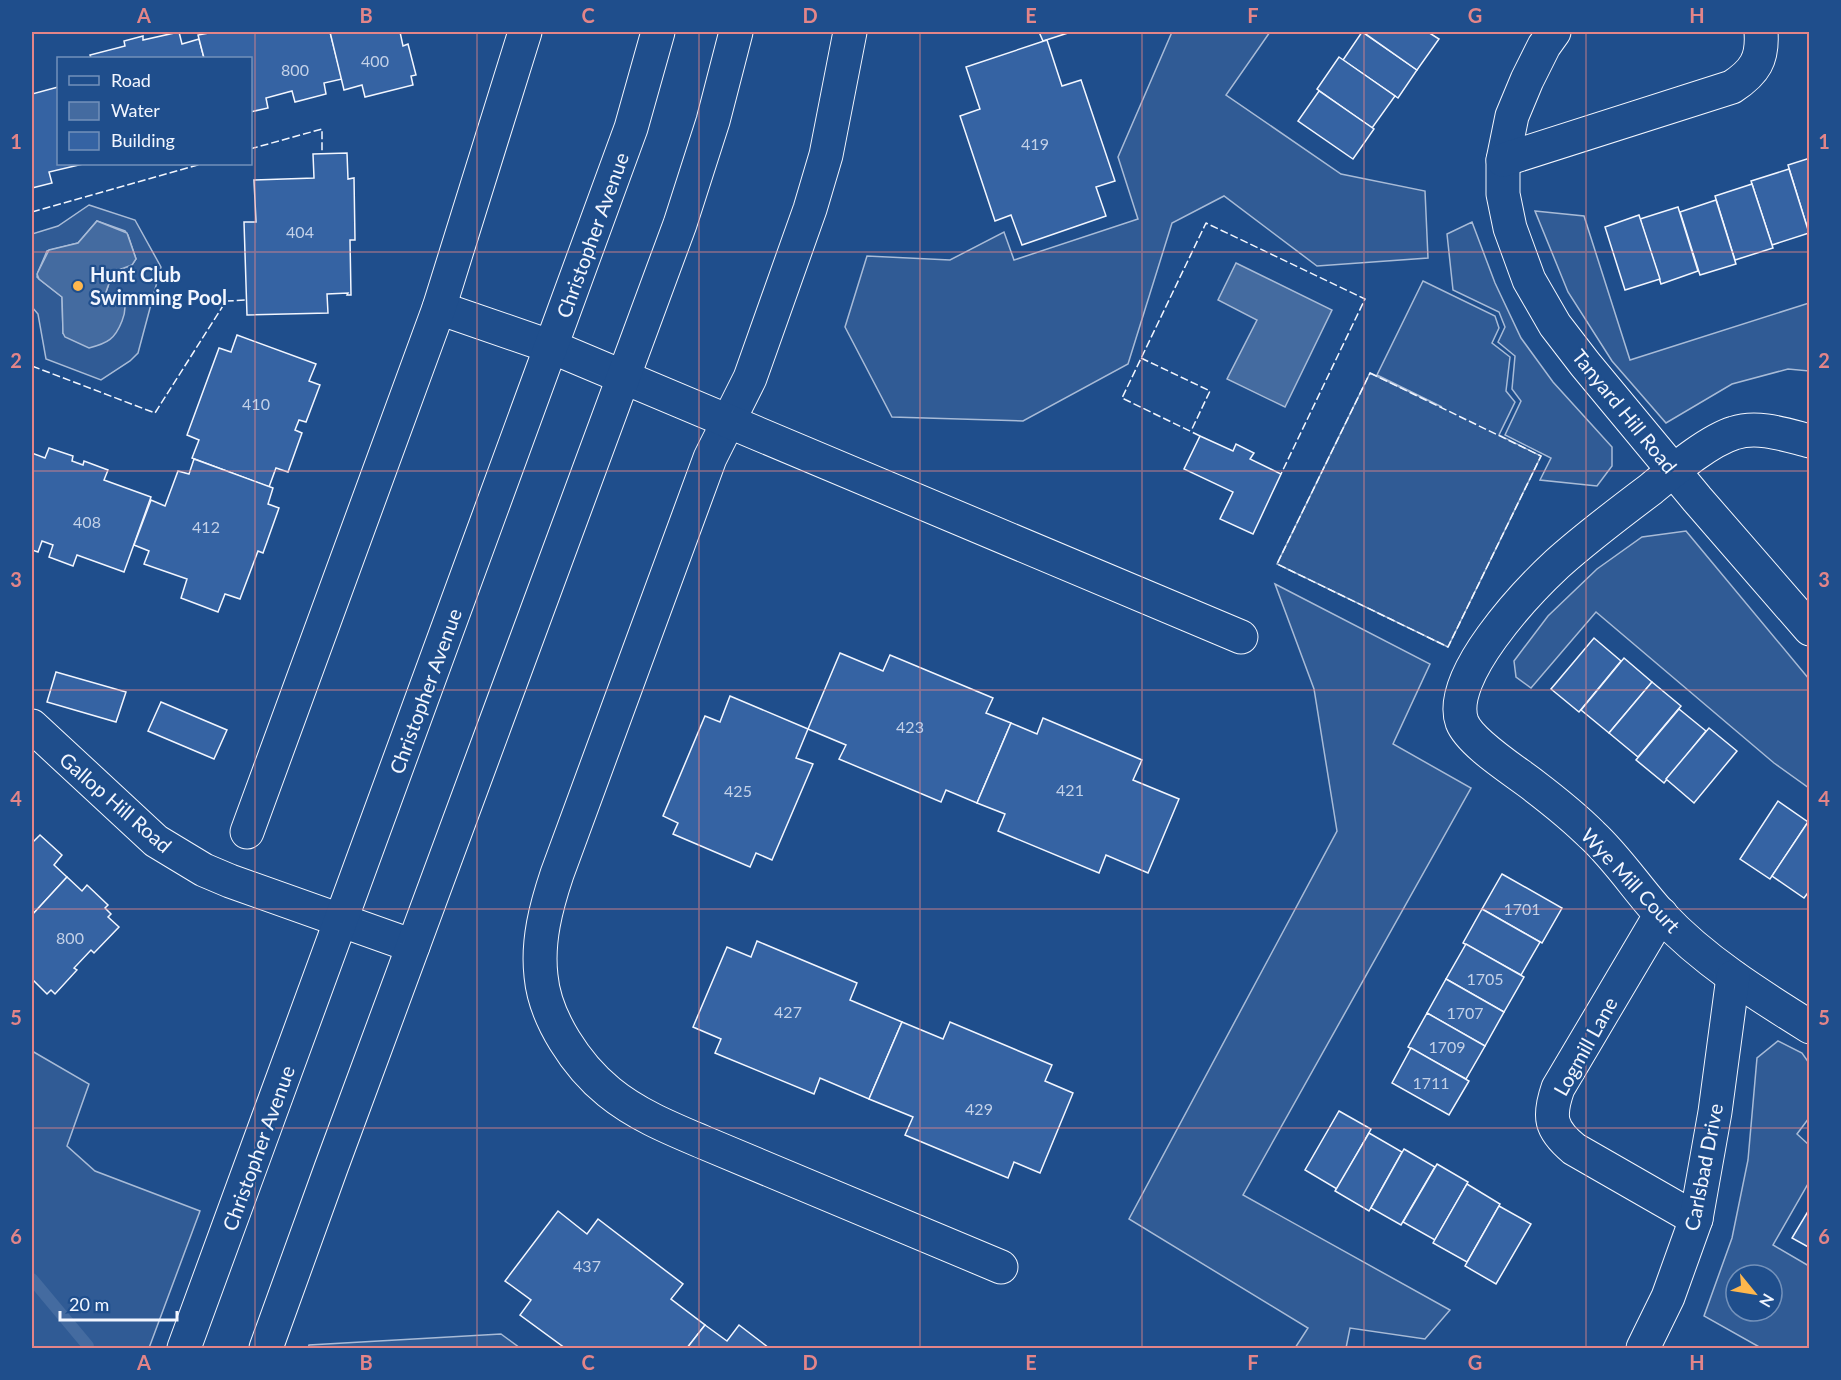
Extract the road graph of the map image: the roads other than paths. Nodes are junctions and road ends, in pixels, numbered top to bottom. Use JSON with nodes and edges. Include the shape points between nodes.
{"nodes":[{"id":1,"x":525,"y":32,"type":"edge"},
{"id":2,"x":658,"y":32,"type":"edge"},
{"id":3,"x":736,"y":32,"type":"edge"},
{"id":4,"x":850,"y":32,"type":"edge"},
{"id":5,"x":1554,"y":32,"type":"edge"},
{"id":6,"x":1761,"y":32,"type":"edge"},
{"id":7,"x":1503,"y":160,"type":"junction"},
{"id":8,"x":439,"y":308,"type":"junction"},
{"id":9,"x":552,"y":347,"type":"junction"},
{"id":10,"x":623,"y":377,"type":"junction"},
{"id":11,"x":728,"y":421,"type":"junction"},
{"id":12,"x":1809,"y":441,"type":"edge"},
{"id":13,"x":1674,"y":471,"type":"junction"},
{"id":14,"x":1809,"y":629,"type":"edge"},
{"id":15,"x":1241,"y":637,"type":"dead end"},
{"id":16,"x":32,"y":726,"type":"edge"},
{"id":17,"x":247,"y":832,"type":"dead end"},
{"id":18,"x":1661,"y":915,"type":"junction"},
{"id":19,"x":341,"y":920,"type":"junction"},
{"id":20,"x":413,"y":946,"type":"junction"},
{"id":21,"x":1733,"y":977,"type":"junction"},
{"id":22,"x":1809,"y":1027,"type":"edge"},
{"id":23,"x":1696,"y":1219,"type":"junction"},
{"id":24,"x":1001,"y":1267,"type":"dead end"},
{"id":25,"x":184,"y":1348,"type":"edge"},
{"id":26,"x":266,"y":1348,"type":"edge"},
{"id":27,"x":1642,"y":1348,"type":"edge"}],
"edges":[{"from":1,"to":8,"type":"street"},
{"from":2,"to":9,"type":"street","name":"Christopher Avenue","via":[[631,128]]},
{"from":3,"to":10,"type":"street","via":[[680,224]]},
{"from":4,"to":11,"type":"street","via":[[826,155],[810,209],[750,378]]},
{"from":5,"to":7,"type":"street","name":"Tanyard Hill Road","via":[[1516,107]]},
{"from":6,"to":7,"type":"street","via":[[1762,47],[1756,64],[1746,78],[1731,87]]},
{"from":7,"to":13,"type":"street","name":"Tanyard Hill Road","via":[[1503,194],[1510,228],[1529,280],[1573,348]]},
{"from":8,"to":9,"type":"street"},
{"from":8,"to":17,"type":"street"},
{"from":9,"to":10,"type":"street"},
{"from":9,"to":19,"type":"street","name":"Christopher Avenue"},
{"from":10,"to":11,"type":"street"},
{"from":10,"to":20,"type":"street"},
{"from":11,"to":15,"type":"street"},
{"from":11,"to":24,"type":"street","via":[[710,458],[547,903],[540,940],[541,977],[548,1005],[561,1034],[589,1074],[636,1110]]},
{"from":12,"to":13,"type":"street","via":[[1747,430],[1725,437]]},
{"from":13,"to":14,"type":"street","name":"Tanyard Hill Road"},
{"from":13,"to":18,"type":"street","name":"Wye Mill Court","via":[[1557,564],[1517,605],[1470,672],[1460,705],[1462,722],[1471,737],[1594,836]]},
{"from":16,"to":19,"type":"street","name":"Gallop Hill Road","via":[[156,841],[180,857],[230,881]]},
{"from":18,"to":21,"type":"street","name":"Wye Mill Court"},
{"from":18,"to":23,"type":"street","name":"Logmill Lane","via":[[1558,1088],[1552,1104],[1552,1122],[1560,1137],[1574,1149]]},
{"from":19,"to":20,"type":"street","name":"Gallop Hill Road"},
{"from":19,"to":25,"type":"street","name":"Christopher Avenue"},
{"from":20,"to":26,"type":"street"},
{"from":21,"to":22,"type":"street","name":"Wye Mill Court"},
{"from":21,"to":23,"type":"street","name":"Carlsbad Drive"},
{"from":23,"to":27,"type":"street","name":"Carlsbad Drive","via":[[1668,1297]]}]}
